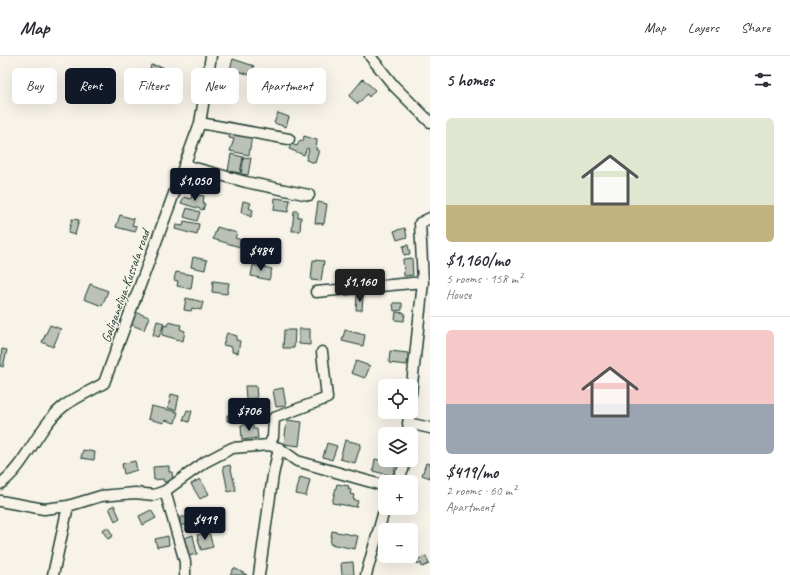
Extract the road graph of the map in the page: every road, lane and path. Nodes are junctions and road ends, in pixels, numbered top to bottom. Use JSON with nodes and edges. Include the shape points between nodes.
{"nodes":[{"id":1,"x":211,"y":56,"type":"edge"},
{"id":2,"x":370,"y":56,"type":"edge"},
{"id":3,"x":200,"y":122,"type":"junction"},
{"id":4,"x":430,"y":122,"type":"edge"},
{"id":5,"x":289,"y":139,"type":"dead end"},
{"id":6,"x":184,"y":165,"type":"junction"},
{"id":7,"x":309,"y":195,"type":"dead end"},
{"id":8,"x":430,"y":218,"type":"edge"},
{"id":9,"x":423,"y":282,"type":"junction"},
{"id":10,"x":316,"y":292,"type":"dead end"},
{"id":11,"x":322,"y":352,"type":"dead end"},
{"id":12,"x":413,"y":379,"type":"edge"},
{"id":13,"x":408,"y":419,"type":"edge"},
{"id":14,"x":408,"y":423,"type":"junction"},
{"id":15,"x":408,"y":427,"type":"edge"},
{"id":16,"x":430,"y":428,"type":"edge"},
{"id":17,"x":274,"y":447,"type":"junction"},
{"id":18,"x":0,"y":484,"type":"edge"},
{"id":19,"x":378,"y":484,"type":"edge"},
{"id":20,"x":165,"y":491,"type":"junction"},
{"id":21,"x":0,"y":501,"type":"edge"},
{"id":22,"x":68,"y":506,"type":"junction"},
{"id":23,"x":383,"y":515,"type":"edge"},
{"id":24,"x":53,"y":575,"type":"edge"},
{"id":25,"x":185,"y":575,"type":"edge"},
{"id":26,"x":259,"y":575,"type":"edge"},
{"id":27,"x":366,"y":575,"type":"edge"}],
"edges":[{"from":1,"to":3,"type":"street","name":"Galiganeliya-Kussala road"},
{"from":2,"to":4,"type":"street","via":[[394,86]]},
{"from":3,"to":5,"type":"street"},
{"from":3,"to":6,"type":"street","name":"Galiganeliya-Kussala road"},
{"from":6,"to":7,"type":"street","via":[[246,182]]},
{"from":6,"to":18,"type":"street","name":"Galiganeliya-Kussala road","via":[[104,383],[64,406],[37,437],[9,478]]},
{"from":8,"to":9,"type":"street","via":[[420,223]]},
{"from":9,"to":10,"type":"street"},
{"from":9,"to":12,"type":"street"},
{"from":11,"to":17,"type":"street","via":[[327,398],[274,418]]},
{"from":13,"to":14,"type":"street"},
{"from":14,"to":15,"type":"street"},
{"from":14,"to":16,"type":"street"},
{"from":17,"to":19,"type":"street","via":[[297,461]]},
{"from":17,"to":20,"type":"street","via":[[232,448],[205,462]]},
{"from":17,"to":26,"type":"street","via":[[273,475]]},
{"from":20,"to":22,"type":"street","via":[[154,495],[135,493],[101,496]]},
{"from":20,"to":25,"type":"street","via":[[185,562]]},
{"from":21,"to":22,"type":"street","via":[[44,508]]},
{"from":22,"to":24,"type":"street"},
{"from":23,"to":27,"type":"street"}]}
